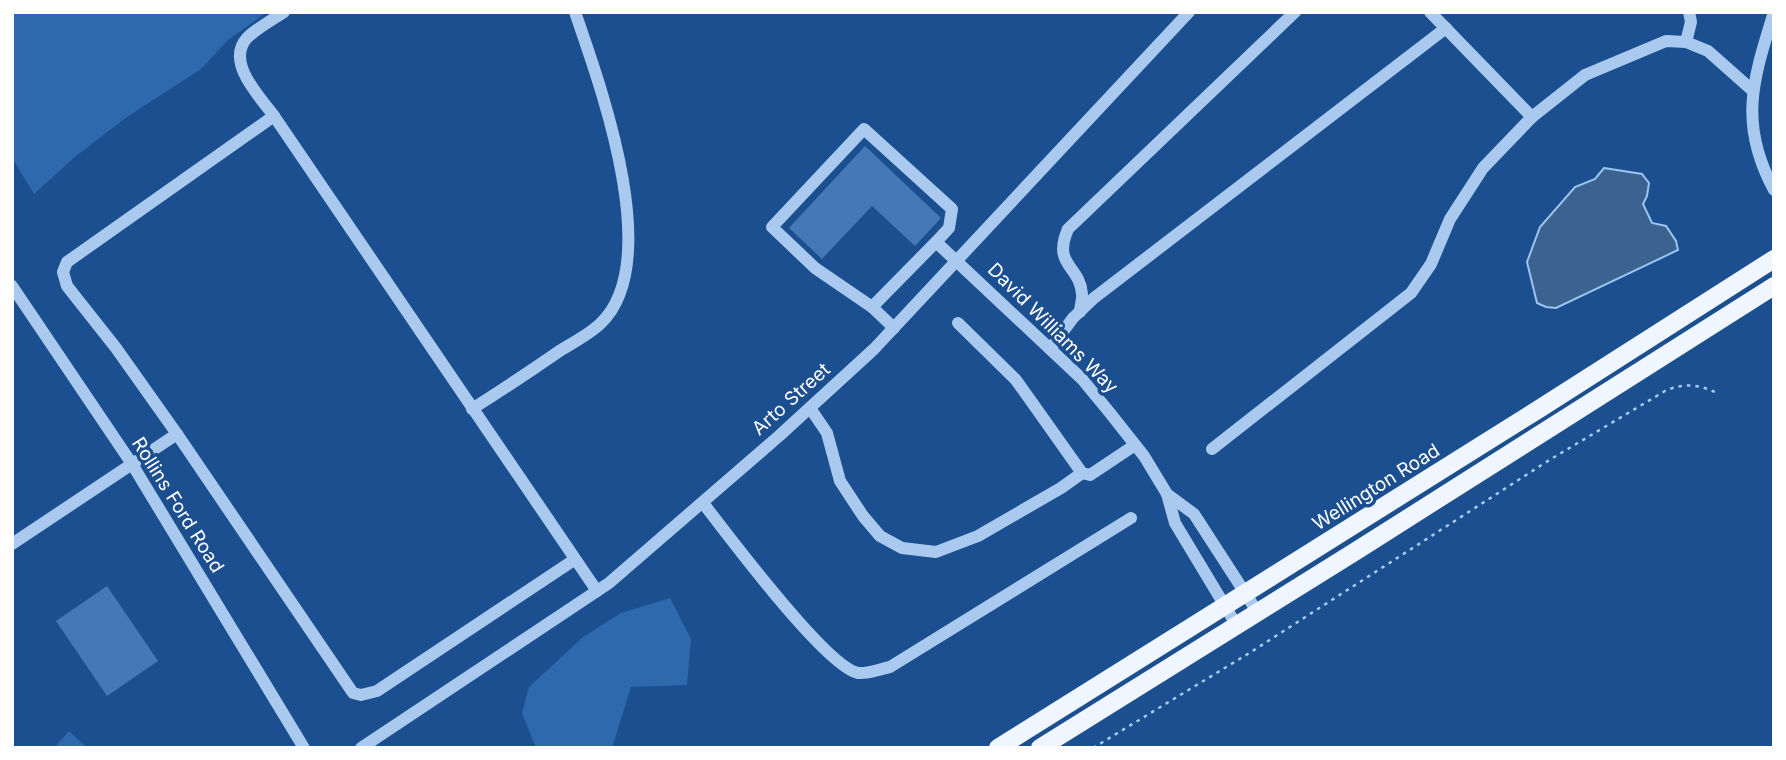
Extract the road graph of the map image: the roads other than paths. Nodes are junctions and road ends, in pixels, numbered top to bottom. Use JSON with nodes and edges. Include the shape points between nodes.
{"nodes":[{"id":1,"x":284,"y":12,"type":"edge"},
{"id":2,"x":575,"y":12,"type":"edge"},
{"id":3,"x":1295,"y":12,"type":"edge"},
{"id":4,"x":1430,"y":12,"type":"edge"},
{"id":5,"x":1689,"y":12,"type":"edge"},
{"id":6,"x":1774,"y":12,"type":"edge"},
{"id":7,"x":1186,"y":13,"type":"edge"},
{"id":8,"x":1446,"y":28,"type":"junction"},
{"id":9,"x":1686,"y":42,"type":"junction"},
{"id":10,"x":1752,"y":90,"type":"junction"},
{"id":11,"x":274,"y":116,"type":"junction"},
{"id":12,"x":1532,"y":117,"type":"junction"},
{"id":13,"x":1774,"y":190,"type":"edge"},
{"id":14,"x":936,"y":242,"type":"junction"},
{"id":15,"x":1774,"y":259,"type":"edge"},
{"id":16,"x":956,"y":262,"type":"junction"},
{"id":17,"x":12,"y":286,"type":"edge"},
{"id":18,"x":1774,"y":286,"type":"edge"},
{"id":19,"x":872,"y":307,"type":"junction"},
{"id":20,"x":1080,"y":312,"type":"junction"},
{"id":21,"x":958,"y":323,"type":"dead end"},
{"id":22,"x":894,"y":328,"type":"junction"},
{"id":23,"x":1050,"y":349,"type":"junction"},
{"id":24,"x":810,"y":408,"type":"junction"},
{"id":25,"x":472,"y":409,"type":"junction"},
{"id":26,"x":177,"y":434,"type":"junction"},
{"id":27,"x":1135,"y":445,"type":"junction"},
{"id":28,"x":1212,"y":449,"type":"dead end"},
{"id":29,"x":132,"y":464,"type":"junction"},
{"id":30,"x":1082,"y":473,"type":"junction"},
{"id":31,"x":1167,"y":494,"type":"junction"},
{"id":32,"x":703,"y":503,"type":"junction"},
{"id":33,"x":1131,"y":518,"type":"dead end"},
{"id":34,"x":12,"y":544,"type":"edge"},
{"id":35,"x":574,"y":560,"type":"junction"},
{"id":36,"x":597,"y":591,"type":"junction"},
{"id":37,"x":1245,"y":593,"type":"junction"},
{"id":38,"x":1224,"y":606,"type":"junction"},
{"id":39,"x":1258,"y":613,"type":"junction"},
{"id":40,"x":1237,"y":626,"type":"junction"},
{"id":41,"x":304,"y":748,"type":"edge"},
{"id":42,"x":361,"y":748,"type":"edge"},
{"id":43,"x":998,"y":748,"type":"edge"},
{"id":44,"x":1040,"y":748,"type":"edge"}],
"edges":[{"from":1,"to":11,"type":"street","via":[[249,36],[240,52],[247,78]]},
{"from":2,"to":25,"type":"street","via":[[601,88],[623,177],[625,283],[600,325]]},
{"from":3,"to":20,"type":"street","via":[[1068,229],[1063,255],[1082,293]]},
{"from":4,"to":8,"type":"street"},
{"from":5,"to":9,"type":"street"},
{"from":6,"to":10,"type":"street"},
{"from":7,"to":16,"type":"street","name":"Arto Street"},
{"from":8,"to":12,"type":"street"},
{"from":8,"to":20,"type":"street"},
{"from":9,"to":10,"type":"street","via":[[1709,51]]},
{"from":9,"to":12,"type":"street","via":[[1666,40],[1585,75]]},
{"from":10,"to":13,"type":"street","via":[[1756,148]]},
{"from":11,"to":25,"type":"street"},
{"from":11,"to":26,"type":"street","via":[[67,262],[63,272],[67,286]]},
{"from":12,"to":28,"type":"street","via":[[1483,168],[1411,293]]},
{"from":14,"to":16,"type":"street","name":"David Williams Way"},
{"from":14,"to":19,"type":"street"},
{"from":14,"to":19,"type":"street","via":[[949,228],[952,209],[864,130],[772,227],[815,268]]},
{"from":15,"to":37,"type":"main road","name":"Wellington Road"},
{"from":16,"to":22,"type":"street","name":"Arto Street"},
{"from":16,"to":23,"type":"street","name":"David Williams Way"},
{"from":17,"to":29,"type":"street","name":"Rollins Ford Road"},
{"from":18,"to":39,"type":"main road"},
{"from":19,"to":22,"type":"street"},
{"from":20,"to":23,"type":"street"},
{"from":21,"to":30,"type":"street","via":[[1016,380]]},
{"from":22,"to":24,"type":"street","name":"Arto Street"},
{"from":23,"to":27,"type":"street","name":"David Williams Way","via":[[1082,379]]},
{"from":24,"to":30,"type":"street","via":[[827,433],[840,481],[880,536],[902,548],[936,552],[978,536]]},
{"from":24,"to":32,"type":"street","name":"Arto Street"},
{"from":25,"to":35,"type":"street"},
{"from":26,"to":29,"type":"street"},
{"from":26,"to":35,"type":"street","via":[[353,693],[377,691]]},
{"from":27,"to":30,"type":"street","via":[[1090,475]]},
{"from":27,"to":31,"type":"street","name":"David Williams Way"},
{"from":29,"to":34,"type":"street"},
{"from":29,"to":41,"type":"street","name":"Rollins Ford Road"},
{"from":31,"to":37,"type":"street","name":"David Williams Way","via":[[1194,514]]},
{"from":31,"to":38,"type":"street","name":"David Williams Way","via":[[1175,523]]},
{"from":32,"to":33,"type":"street","via":[[764,582],[838,662],[857,673],[890,667]]},
{"from":32,"to":36,"type":"street","name":"Arto Street"},
{"from":35,"to":36,"type":"street"},
{"from":36,"to":42,"type":"street","name":"Arto Street"},
{"from":37,"to":38,"type":"main road","name":"Wellington Road"},
{"from":37,"to":39,"type":"street","name":"David Williams Way"},
{"from":38,"to":40,"type":"street","name":"David Williams Way"},
{"from":38,"to":43,"type":"main road","name":"Wellington Road"},
{"from":39,"to":40,"type":"main road"},
{"from":40,"to":44,"type":"main road"}]}
